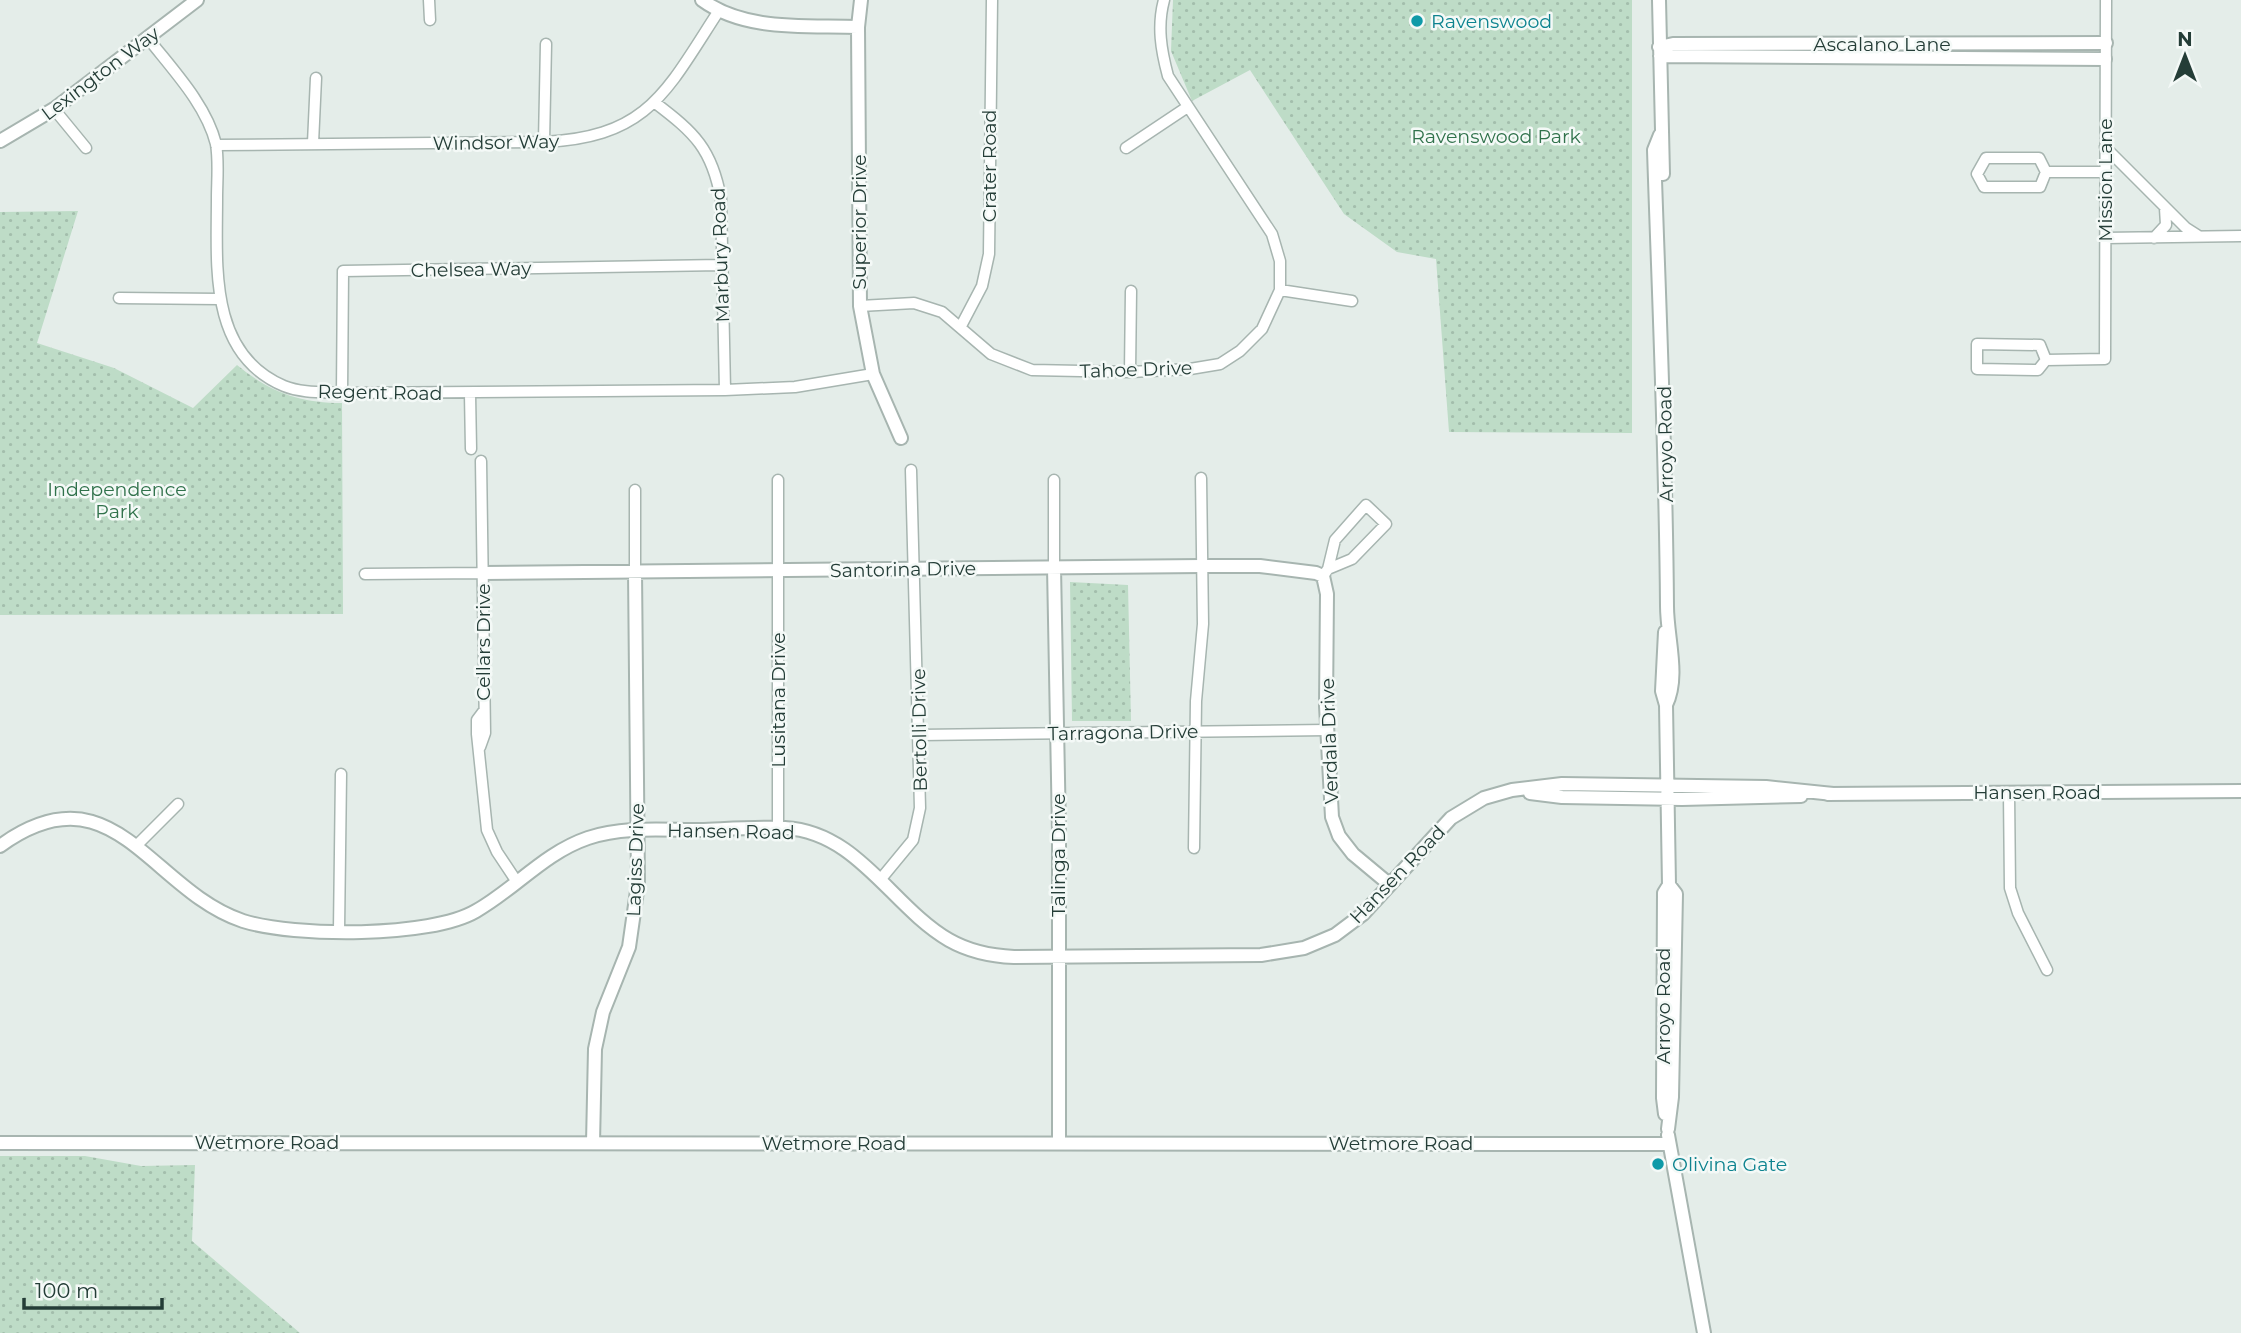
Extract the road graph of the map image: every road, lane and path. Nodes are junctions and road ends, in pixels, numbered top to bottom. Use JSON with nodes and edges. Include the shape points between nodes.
{"nodes":[{"id":1,"x":429,"y":0,"type":"edge"},
{"id":2,"x":702,"y":0,"type":"edge"},
{"id":3,"x":860,"y":0,"type":"edge"},
{"id":4,"x":992,"y":0,"type":"edge"},
{"id":5,"x":1164,"y":0,"type":"edge"},
{"id":6,"x":1659,"y":0,"type":"edge"},
{"id":7,"x":2106,"y":0,"type":"edge"},
{"id":8,"x":195,"y":1,"type":"edge"},
{"id":9,"x":718,"y":12,"type":"junction"},
{"id":10,"x":430,"y":20,"type":"dead end"},
{"id":11,"x":858,"y":27,"type":"junction"},
{"id":12,"x":147,"y":37,"type":"junction"},
{"id":13,"x":2106,"y":43,"type":"junction"},
{"id":14,"x":546,"y":44,"type":"dead end"},
{"id":15,"x":1660,"y":51,"type":"junction"},
{"id":16,"x":2105,"y":59,"type":"junction"},
{"id":17,"x":316,"y":78,"type":"dead end"},
{"id":18,"x":654,"y":102,"type":"junction"},
{"id":19,"x":1186,"y":108,"type":"junction"},
{"id":20,"x":54,"y":109,"type":"junction"},
{"id":21,"x":0,"y":141,"type":"edge"},
{"id":22,"x":544,"y":142,"type":"junction"},
{"id":23,"x":313,"y":144,"type":"junction"},
{"id":24,"x":216,"y":145,"type":"junction"},
{"id":25,"x":2105,"y":147,"type":"junction"},
{"id":26,"x":86,"y":148,"type":"dead end"},
{"id":27,"x":1126,"y":148,"type":"dead end"},
{"id":28,"x":2046,"y":172,"type":"junction"},
{"id":29,"x":2105,"y":172,"type":"junction"},
{"id":30,"x":2165,"y":208,"type":"junction"},
{"id":31,"x":2197,"y":235,"type":"junction"},
{"id":32,"x":2241,"y":236,"type":"edge"},
{"id":33,"x":2105,"y":238,"type":"junction"},
{"id":34,"x":2154,"y":238,"type":"junction"},
{"id":35,"x":721,"y":265,"type":"junction"},
{"id":36,"x":1280,"y":290,"type":"junction"},
{"id":37,"x":1130,"y":291,"type":"dead end"},
{"id":38,"x":119,"y":298,"type":"dead end"},
{"id":39,"x":219,"y":299,"type":"junction"},
{"id":40,"x":1352,"y":301,"type":"dead end"},
{"id":41,"x":860,"y":306,"type":"junction"},
{"id":42,"x":961,"y":326,"type":"junction"},
{"id":43,"x":2046,"y":359,"type":"junction"},
{"id":44,"x":1130,"y":372,"type":"junction"},
{"id":45,"x":873,"y":374,"type":"junction"},
{"id":46,"x":724,"y":390,"type":"junction"},
{"id":47,"x":342,"y":393,"type":"junction"},
{"id":48,"x":470,"y":394,"type":"junction"},
{"id":49,"x":901,"y":438,"type":"dead end"},
{"id":50,"x":471,"y":449,"type":"dead end"},
{"id":51,"x":481,"y":461,"type":"dead end"},
{"id":52,"x":911,"y":470,"type":"dead end"},
{"id":53,"x":1201,"y":478,"type":"dead end"},
{"id":54,"x":778,"y":480,"type":"dead end"},
{"id":55,"x":1054,"y":480,"type":"dead end"},
{"id":56,"x":635,"y":490,"type":"dead end"},
{"id":57,"x":1202,"y":566,"type":"junction"},
{"id":58,"x":1054,"y":567,"type":"junction"},
{"id":59,"x":913,"y":568,"type":"junction"},
{"id":60,"x":635,"y":571,"type":"junction"},
{"id":61,"x":778,"y":572,"type":"junction"},
{"id":62,"x":483,"y":573,"type":"junction"},
{"id":63,"x":1326,"y":573,"type":"junction"},
{"id":64,"x":365,"y":574,"type":"dead end"},
{"id":65,"x":1327,"y":730,"type":"junction"},
{"id":66,"x":1196,"y":732,"type":"junction"},
{"id":67,"x":1058,"y":733,"type":"junction"},
{"id":68,"x":920,"y":735,"type":"junction"},
{"id":69,"x":341,"y":774,"type":"dead end"},
{"id":70,"x":2241,"y":791,"type":"edge"},
{"id":71,"x":1667,"y":793,"type":"junction"},
{"id":72,"x":2009,"y":793,"type":"junction"},
{"id":73,"x":178,"y":804,"type":"dead end"},
{"id":74,"x":778,"y":828,"type":"junction"},
{"id":75,"x":638,"y":831,"type":"junction"},
{"id":76,"x":137,"y":845,"type":"junction"},
{"id":77,"x":0,"y":846,"type":"edge"},
{"id":78,"x":1194,"y":848,"type":"dead end"},
{"id":79,"x":880,"y":880,"type":"junction"},
{"id":80,"x":517,"y":882,"type":"junction"},
{"id":81,"x":1389,"y":884,"type":"junction"},
{"id":82,"x":339,"y":930,"type":"junction"},
{"id":83,"x":1058,"y":956,"type":"junction"},
{"id":84,"x":2047,"y":970,"type":"dead end"},
{"id":85,"x":0,"y":1143,"type":"edge"},
{"id":86,"x":593,"y":1143,"type":"junction"},
{"id":87,"x":1059,"y":1143,"type":"junction"},
{"id":88,"x":1669,"y":1144,"type":"junction"},
{"id":89,"x":1704,"y":1333,"type":"edge"}],
"edges":[{"from":1,"to":10,"type":"street"},
{"from":2,"to":9,"type":"street"},
{"from":3,"to":11,"type":"street","name":"Superior Drive"},
{"from":4,"to":42,"type":"street","name":"Crater Road","via":[[989,254],[982,286]]},
{"from":5,"to":19,"type":"street","name":"Tahoe Drive","via":[[1161,48],[1168,76]]},
{"from":6,"to":15,"type":"street","name":"Arroyo Road"},
{"from":7,"to":13,"type":"street","name":"Mission Lane"},
{"from":8,"to":12,"type":"street","name":"Lexington Way"},
{"from":9,"to":11,"type":"street","via":[[753,23]]},
{"from":9,"to":18,"type":"street","name":"Windsor Way"},
{"from":11,"to":41,"type":"street","name":"Superior Drive"},
{"from":12,"to":20,"type":"street","name":"Lexington Way"},
{"from":12,"to":24,"type":"street","name":"Regent Road","via":[[189,91]]},
{"from":13,"to":15,"type":"street","name":"Ascalano Lane","via":[[1690,44]]},
{"from":13,"to":16,"type":"street","name":"Mission Lane"},
{"from":14,"to":22,"type":"street"},
{"from":15,"to":16,"type":"street","name":"Ascalano Lane"},
{"from":15,"to":71,"type":"street","name":"Arroyo Road","via":[[1667,618],[1662,677]]},
{"from":16,"to":25,"type":"street","name":"Mission Lane"},
{"from":17,"to":23,"type":"street"},
{"from":18,"to":22,"type":"street","name":"Windsor Way","via":[[606,134]]},
{"from":18,"to":35,"type":"street","name":"Marbury Road","via":[[685,125],[705,148],[715,171],[721,200]]},
{"from":19,"to":27,"type":"street"},
{"from":19,"to":36,"type":"street","name":"Tahoe Drive","via":[[1272,234],[1280,261]]},
{"from":20,"to":21,"type":"street","name":"Lexington Way"},
{"from":20,"to":26,"type":"street"},
{"from":22,"to":23,"type":"street","name":"Windsor Way"},
{"from":23,"to":24,"type":"street","name":"Windsor Way"},
{"from":24,"to":39,"type":"street","name":"Regent Road"},
{"from":25,"to":29,"type":"street","name":"Mission Lane"},
{"from":25,"to":30,"type":"street"},
{"from":28,"to":28,"type":"street","via":[[2039,158],[1986,158],[1977,174],[1984,187],[2040,187]]},
{"from":28,"to":29,"type":"street"},
{"from":29,"to":33,"type":"street","name":"Mission Lane"},
{"from":30,"to":31,"type":"street"},
{"from":30,"to":34,"type":"street","via":[[2166,226]]},
{"from":31,"to":32,"type":"street"},
{"from":31,"to":34,"type":"street"},
{"from":33,"to":34,"type":"street"},
{"from":33,"to":43,"type":"street","name":"Mission Lane","via":[[2105,359]]},
{"from":35,"to":46,"type":"street","name":"Marbury Road"},
{"from":35,"to":47,"type":"street","name":"Chelsea Way","via":[[343,271]]},
{"from":36,"to":40,"type":"street"},
{"from":36,"to":44,"type":"street","name":"Tahoe Drive","via":[[1262,329],[1220,364]]},
{"from":37,"to":44,"type":"street"},
{"from":38,"to":39,"type":"street"},
{"from":39,"to":47,"type":"street","name":"Regent Road","via":[[241,354],[261,372],[284,386]]},
{"from":41,"to":42,"type":"street","name":"Tahoe Drive","via":[[914,303],[942,312]]},
{"from":41,"to":45,"type":"street","name":"Superior Drive"},
{"from":42,"to":44,"type":"street","name":"Tahoe Drive","via":[[991,354],[1032,370]]},
{"from":43,"to":43,"type":"street","via":[[2040,345],[1977,344],[1977,369],[2038,370]]},
{"from":45,"to":46,"type":"street","name":"Regent Road","via":[[795,387]]},
{"from":45,"to":49,"type":"street","name":"Superior Drive"},
{"from":46,"to":48,"type":"street","name":"Regent Road"},
{"from":47,"to":48,"type":"street","name":"Regent Road"},
{"from":48,"to":50,"type":"street"},
{"from":51,"to":62,"type":"street","name":"Cellars Drive"},
{"from":52,"to":59,"type":"street","name":"Bertolli Drive"},
{"from":53,"to":57,"type":"street"},
{"from":54,"to":61,"type":"street","name":"Lusitana Drive"},
{"from":55,"to":58,"type":"street"},
{"from":56,"to":60,"type":"street"},
{"from":57,"to":58,"type":"street","name":"Santorina Drive"},
{"from":57,"to":63,"type":"street","name":"Santorina Drive"},
{"from":57,"to":66,"type":"street"},
{"from":58,"to":59,"type":"street","name":"Santorina Drive"},
{"from":58,"to":67,"type":"street","name":"Talinga Drive"},
{"from":59,"to":61,"type":"street","name":"Santorina Drive"},
{"from":59,"to":68,"type":"street","name":"Bertolli Drive"},
{"from":60,"to":61,"type":"street","name":"Santorina Drive"},
{"from":60,"to":62,"type":"street","name":"Santorina Drive"},
{"from":60,"to":75,"type":"street","name":"Lagiss Drive"},
{"from":61,"to":74,"type":"street","name":"Lusitana Drive"},
{"from":62,"to":64,"type":"street"},
{"from":62,"to":80,"type":"street","name":"Cellars Drive","via":[[483,712],[477,720],[487,830]]},
{"from":63,"to":63,"type":"street","via":[[1335,540],[1366,505],[1386,524],[1352,559]]},
{"from":63,"to":65,"type":"street","name":"Verdala Drive"},
{"from":65,"to":66,"type":"street","name":"Tarragona Drive"},
{"from":65,"to":81,"type":"street","name":"Verdala Drive","via":[[1335,826],[1353,854]]},
{"from":66,"to":67,"type":"street","name":"Tarragona Drive"},
{"from":66,"to":78,"type":"street"},
{"from":67,"to":68,"type":"street","name":"Tarragona Drive"},
{"from":67,"to":83,"type":"street","name":"Talinga Drive"},
{"from":68,"to":79,"type":"street","name":"Bertolli Drive","via":[[917,830],[909,848]]},
{"from":69,"to":82,"type":"street"},
{"from":70,"to":72,"type":"street","name":"Hansen Road"},
{"from":71,"to":72,"type":"street","name":"Hansen Road","via":[[1766,787],[1833,793]]},
{"from":71,"to":81,"type":"street","name":"Hansen Road","via":[[1562,784],[1484,798],[1451,818]]},
{"from":71,"to":88,"type":"street","name":"Arroyo Road","via":[[1669,885],[1675,894]]},
{"from":72,"to":84,"type":"street","via":[[2010,888]]},
{"from":73,"to":76,"type":"street"},
{"from":74,"to":75,"type":"street","name":"Hansen Road"},
{"from":74,"to":79,"type":"street","name":"Hansen Road","via":[[832,842]]},
{"from":75,"to":80,"type":"street","name":"Hansen Road","via":[[575,843]]},
{"from":75,"to":86,"type":"street","name":"Lagiss Drive","via":[[631,938],[595,1049]]},
{"from":76,"to":77,"type":"street","name":"Hansen Road","via":[[108,827],[71,819],[32,826]]},
{"from":76,"to":82,"type":"street","name":"Hansen Road","via":[[190,893],[219,911],[266,927]]},
{"from":79,"to":83,"type":"street","name":"Hansen Road","via":[[926,924],[970,950],[1004,956]]},
{"from":80,"to":82,"type":"street","name":"Hansen Road","via":[[475,912],[447,924],[409,930]]},
{"from":81,"to":83,"type":"street","name":"Hansen Road","via":[[1348,926],[1288,952]]},
{"from":83,"to":87,"type":"street","name":"Talinga Drive"},
{"from":85,"to":86,"type":"street","name":"Wetmore Road"},
{"from":86,"to":87,"type":"street","name":"Wetmore Road"},
{"from":87,"to":88,"type":"street","name":"Wetmore Road"},
{"from":88,"to":89,"type":"street","name":"Arroyo Road"}]}
